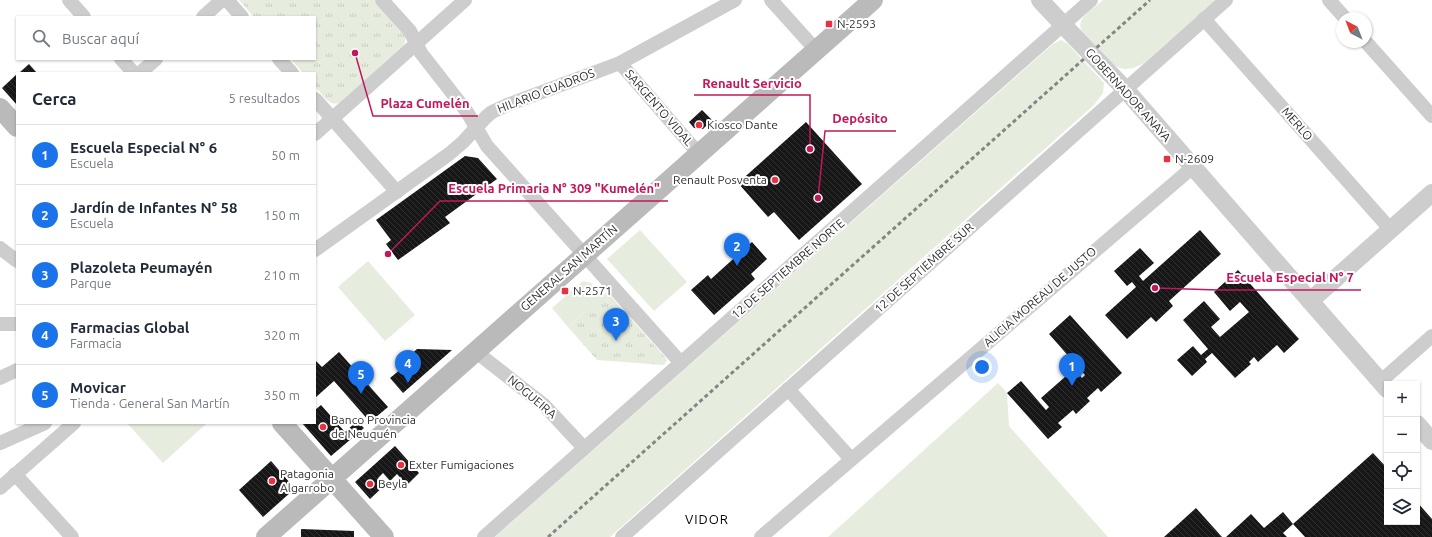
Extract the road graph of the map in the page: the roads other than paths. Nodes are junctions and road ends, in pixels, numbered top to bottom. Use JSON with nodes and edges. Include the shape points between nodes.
{"nodes":[{"id":1,"x":69,"y":0,"type":"edge"},
{"id":2,"x":222,"y":0,"type":"edge"},
{"id":3,"x":227,"y":0,"type":"edge"},
{"id":4,"x":382,"y":0,"type":"edge"},
{"id":5,"x":465,"y":0,"type":"edge"},
{"id":6,"x":735,"y":0,"type":"edge"},
{"id":7,"x":771,"y":0,"type":"edge"},
{"id":8,"x":873,"y":0,"type":"edge"},
{"id":9,"x":1040,"y":0,"type":"edge"},
{"id":10,"x":1091,"y":0,"type":"edge"},
{"id":11,"x":1226,"y":0,"type":"edge"},
{"id":12,"x":1329,"y":0,"type":"edge"},
{"id":13,"x":1340,"y":12,"type":"edge"},
{"id":14,"x":83,"y":16,"type":"edge"},
{"id":15,"x":204,"y":16,"type":"edge"},
{"id":16,"x":241,"y":16,"type":"edge"},
{"id":17,"x":1204,"y":19,"type":"junction"},
{"id":18,"x":1063,"y":25,"type":"junction"},
{"id":19,"x":416,"y":44,"type":"junction"},
{"id":20,"x":1371,"y":48,"type":"edge"},
{"id":21,"x":816,"y":50,"type":"junction"},
{"id":22,"x":122,"y":60,"type":"edge"},
{"id":23,"x":155,"y":60,"type":"edge"},
{"id":24,"x":281,"y":60,"type":"edge"},
{"id":25,"x":620,"y":63,"type":"junction"},
{"id":26,"x":133,"y":72,"type":"edge"},
{"id":27,"x":141,"y":72,"type":"edge"},
{"id":28,"x":291,"y":72,"type":"edge"},
{"id":29,"x":1125,"y":89,"type":"junction"},
{"id":30,"x":316,"y":100,"type":"edge"},
{"id":31,"x":0,"y":108,"type":"edge"},
{"id":32,"x":1432,"y":116,"type":"edge"},
{"id":33,"x":332,"y":119,"type":"junction"},
{"id":34,"x":16,"y":126,"type":"edge"},
{"id":35,"x":476,"y":128,"type":"junction"},
{"id":36,"x":316,"y":133,"type":"edge"},
{"id":37,"x":699,"y":154,"type":"junction"},
{"id":38,"x":1192,"y":167,"type":"junction"},
{"id":39,"x":396,"y":192,"type":"junction"},
{"id":40,"x":1432,"y":193,"type":"edge"},
{"id":41,"x":1391,"y":230,"type":"junction"},
{"id":42,"x":0,"y":248,"type":"edge"},
{"id":43,"x":316,"y":249,"type":"edge"},
{"id":44,"x":584,"y":255,"type":"junction"},
{"id":45,"x":16,"y":260,"type":"edge"},
{"id":46,"x":1310,"y":301,"type":"junction"},
{"id":47,"x":0,"y":324,"type":"edge"},
{"id":48,"x":16,"y":324,"type":"edge"},
{"id":49,"x":1432,"y":336,"type":"edge"},
{"id":50,"x":475,"y":351,"type":"junction"},
{"id":51,"x":681,"y":363,"type":"junction"},
{"id":52,"x":16,"y":370,"type":"edge"},
{"id":53,"x":0,"y":378,"type":"edge"},
{"id":54,"x":1388,"y":381,"type":"edge"},
{"id":55,"x":1384,"y":385,"type":"edge"},
{"id":56,"x":788,"y":389,"type":"junction"},
{"id":57,"x":42,"y":424,"type":"edge"},
{"id":58,"x":73,"y":424,"type":"edge"},
{"id":59,"x":283,"y":424,"type":"edge"},
{"id":60,"x":1420,"y":427,"type":"edge"},
{"id":61,"x":1432,"y":441,"type":"edge"},
{"id":62,"x":0,"y":443,"type":"edge"},
{"id":63,"x":584,"y":448,"type":"junction"},
{"id":64,"x":851,"y":459,"type":"junction"},
{"id":65,"x":16,"y":474,"type":"junction"},
{"id":66,"x":332,"y":479,"type":"junction"},
{"id":67,"x":0,"y":488,"type":"edge"},
{"id":68,"x":72,"y":537,"type":"edge"},
{"id":69,"x":266,"y":537,"type":"edge"},
{"id":70,"x":384,"y":537,"type":"edge"},
{"id":71,"x":484,"y":537,"type":"edge"},
{"id":72,"x":622,"y":537,"type":"edge"},
{"id":73,"x":761,"y":537,"type":"edge"}],
"edges":[{"from":1,"to":14,"type":"street"},
{"from":2,"to":15,"type":"street"},
{"from":3,"to":16,"type":"street"},
{"from":4,"to":19,"type":"street","via":[[410,31]]},
{"from":5,"to":19,"type":"street"},
{"from":6,"to":25,"type":"street","name":"HILARIO CUADROS"},
{"from":7,"to":21,"type":"street"},
{"from":8,"to":21,"type":"main road","name":"GENERAL SAN MARTÍN"},
{"from":9,"to":18,"type":"street","name":"GOBERNADOR ANAYA"},
{"from":10,"to":18,"type":"street","name":"12 DE SEPTIEMBRE NORTE"},
{"from":11,"to":17,"type":"street","name":"12 DE SEPTIEMBRE SUR"},
{"from":12,"to":13,"type":"street"},
{"from":17,"to":29,"type":"street","name":"12 DE SEPTIEMBRE SUR"},
{"from":17,"to":41,"type":"street","name":"MERLO"},
{"from":18,"to":29,"type":"street","name":"GOBERNADOR ANAYA"},
{"from":18,"to":51,"type":"street","name":"12 DE SEPTIEMBRE NORTE"},
{"from":19,"to":33,"type":"street"},
{"from":19,"to":35,"type":"street"},
{"from":20,"to":32,"type":"street"},
{"from":21,"to":37,"type":"main road","name":"GENERAL SAN MARTÍN"},
{"from":22,"to":26,"type":"street"},
{"from":23,"to":27,"type":"street"},
{"from":24,"to":28,"type":"street"},
{"from":25,"to":35,"type":"street","name":"HILARIO CUADROS","via":[[500,108],[486,117]]},
{"from":25,"to":37,"type":"street","name":"SARGENTO VIDAL"},
{"from":29,"to":38,"type":"street","name":"GOBERNADOR ANAYA"},
{"from":29,"to":56,"type":"street","name":"12 DE SEPTIEMBRE SUR"},
{"from":30,"to":33,"type":"street"},
{"from":31,"to":34,"type":"main road"},
{"from":33,"to":36,"type":"street"},
{"from":33,"to":39,"type":"street"},
{"from":35,"to":39,"type":"street","name":"HILARIO CUADROS","via":[[456,149]]},
{"from":35,"to":44,"type":"street","via":[[487,146]]},
{"from":37,"to":44,"type":"main road","name":"GENERAL SAN MARTÍN"},
{"from":38,"to":46,"type":"street","name":"GOBERNADOR ANAYA"},
{"from":38,"to":64,"type":"street","name":"ALICIA MOREAU DE JUSTO"},
{"from":39,"to":43,"type":"street","name":"HILARIO CUADROS"},
{"from":40,"to":41,"type":"street"},
{"from":41,"to":46,"type":"street"},
{"from":42,"to":45,"type":"street"},
{"from":44,"to":50,"type":"main road","name":"GENERAL SAN MARTÍN"},
{"from":44,"to":51,"type":"street"},
{"from":46,"to":55,"type":"street","name":"GOBERNADOR ANAYA"},
{"from":47,"to":48,"type":"street"},
{"from":49,"to":54,"type":"street"},
{"from":50,"to":63,"type":"street","name":"NOGUEIRA","via":[[544,405]]},
{"from":50,"to":66,"type":"main road","name":"GENERAL SAN MARTÍN"},
{"from":51,"to":63,"type":"street","name":"12 DE SEPTIEMBRE NORTE"},
{"from":52,"to":53,"type":"street"},
{"from":56,"to":64,"type":"street"},
{"from":56,"to":72,"type":"street","name":"12 DE SEPTIEMBRE SUR"},
{"from":57,"to":62,"type":"street"},
{"from":58,"to":65,"type":"street"},
{"from":59,"to":66,"type":"main road"},
{"from":60,"to":61,"type":"street"},
{"from":63,"to":71,"type":"street","name":"12 DE SEPTIEMBRE NORTE"},
{"from":64,"to":73,"type":"street","name":"ALICIA MOREAU DE JUSTO"},
{"from":65,"to":67,"type":"street"},
{"from":65,"to":68,"type":"street"},
{"from":66,"to":69,"type":"main road","name":"GENERAL SAN MARTÍN"},
{"from":66,"to":70,"type":"main road"}]}
